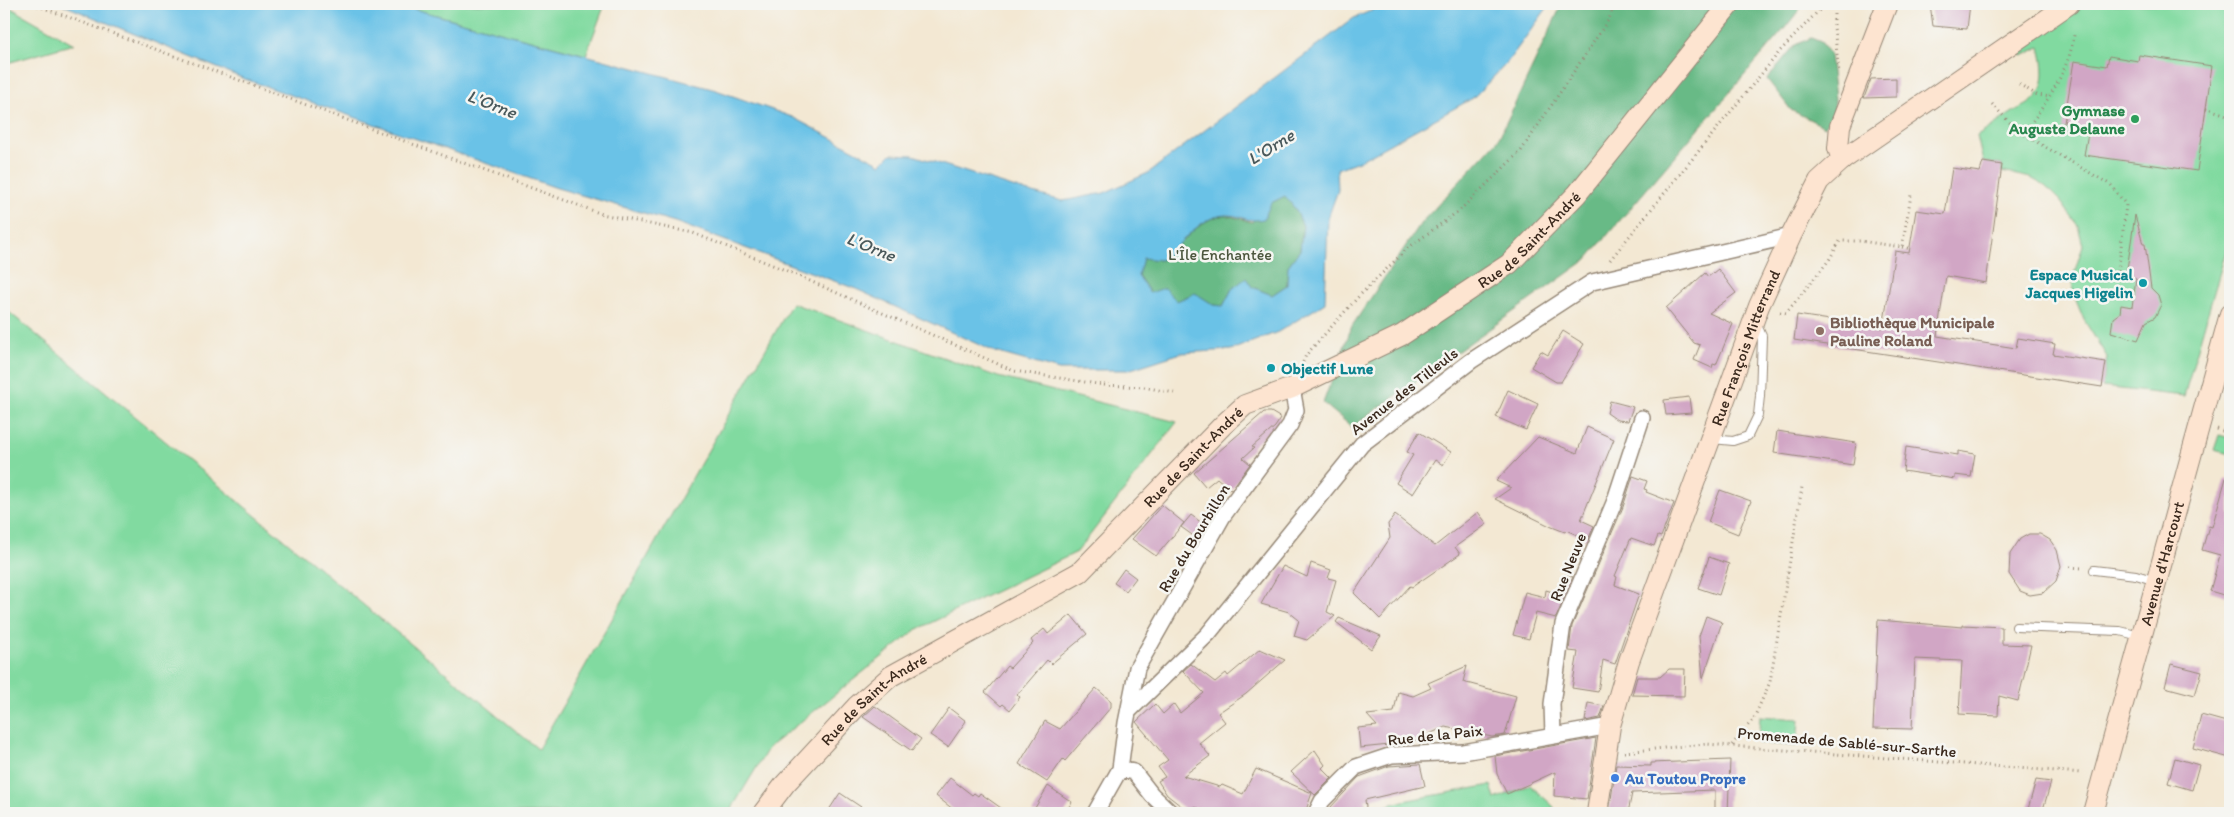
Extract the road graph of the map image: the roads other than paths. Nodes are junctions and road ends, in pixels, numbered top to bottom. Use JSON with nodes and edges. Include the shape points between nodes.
{"nodes":[{"id":1,"x":1730,"y":4,"type":"edge"},
{"id":2,"x":1886,"y":4,"type":"edge"},
{"id":3,"x":2069,"y":4,"type":"edge"},
{"id":4,"x":1842,"y":160,"type":"junction"},
{"id":5,"x":1790,"y":236,"type":"junction"},
{"id":6,"x":2230,"y":314,"type":"edge"},
{"id":7,"x":1754,"y":320,"type":"junction"},
{"id":8,"x":1292,"y":388,"type":"junction"},
{"id":9,"x":1642,"y":418,"type":"dead end"},
{"id":10,"x":1710,"y":439,"type":"junction"},
{"id":11,"x":2094,"y":570,"type":"dead end"},
{"id":12,"x":2157,"y":581,"type":"junction"},
{"id":13,"x":2016,"y":627,"type":"dead end"},
{"id":14,"x":2142,"y":636,"type":"junction"},
{"id":15,"x":1129,"y":711,"type":"junction"},
{"id":16,"x":1610,"y":726,"type":"junction"},
{"id":17,"x":1553,"y":735,"type":"junction"},
{"id":18,"x":1120,"y":769,"type":"junction"},
{"id":19,"x":763,"y":813,"type":"edge"},
{"id":20,"x":1095,"y":813,"type":"edge"},
{"id":21,"x":1171,"y":813,"type":"edge"},
{"id":22,"x":1316,"y":813,"type":"edge"},
{"id":23,"x":1597,"y":813,"type":"edge"},
{"id":24,"x":2093,"y":813,"type":"edge"}],
"edges":[{"from":1,"to":8,"type":"street","name":"Rue de Saint-André","via":[[1577,194],[1509,264],[1402,335]]},
{"from":2,"to":4,"type":"street","via":[[1840,126],[1838,148]]},
{"from":3,"to":4,"type":"street","name":"Rue François Mitterrand"},
{"from":4,"to":5,"type":"street","name":"Rue François Mitterrand","via":[[1819,181]]},
{"from":5,"to":7,"type":"street","name":"Rue François Mitterrand"},
{"from":5,"to":15,"type":"street","name":"Avenue des Tilleuls","via":[[1592,282],[1471,361],[1362,444],[1208,634]]},
{"from":6,"to":12,"type":"street","name":"Avenue d'Harcourt"},
{"from":7,"to":10,"type":"street","name":"Rue François Mitterrand"},
{"from":7,"to":10,"type":"lane","via":[[1762,336],[1758,415],[1748,436],[1733,440]]},
{"from":8,"to":15,"type":"street","name":"Rue du Bourbillon","via":[[1296,410],[1290,424],[1224,516],[1137,668]]},
{"from":8,"to":19,"type":"street","name":"Rue de Saint-André","via":[[1246,405],[1223,424],[1080,572],[891,676],[857,706],[785,784]]},
{"from":9,"to":17,"type":"street","name":"Rue Neuve","via":[[1614,503],[1564,624],[1552,704]]},
{"from":10,"to":16,"type":"street","name":"Rue François Mitterrand","via":[[1629,661]]},
{"from":11,"to":12,"type":"lane"},
{"from":12,"to":14,"type":"street","name":"Avenue d'Harcourt"},
{"from":13,"to":14,"type":"lane","via":[[2120,631]]},
{"from":14,"to":24,"type":"street","name":"Avenue d'Harcourt"},
{"from":15,"to":18,"type":"street","name":"Rue du Bourbillon"},
{"from":16,"to":17,"type":"street","name":"Rue de la Paix"},
{"from":16,"to":23,"type":"street","name":"Rue François Mitterrand"},
{"from":17,"to":22,"type":"street","name":"Rue de la Paix","via":[[1463,752],[1392,755],[1356,767],[1322,801]]},
{"from":18,"to":20,"type":"street"},
{"from":18,"to":21,"type":"street","via":[[1134,772]]}]}
